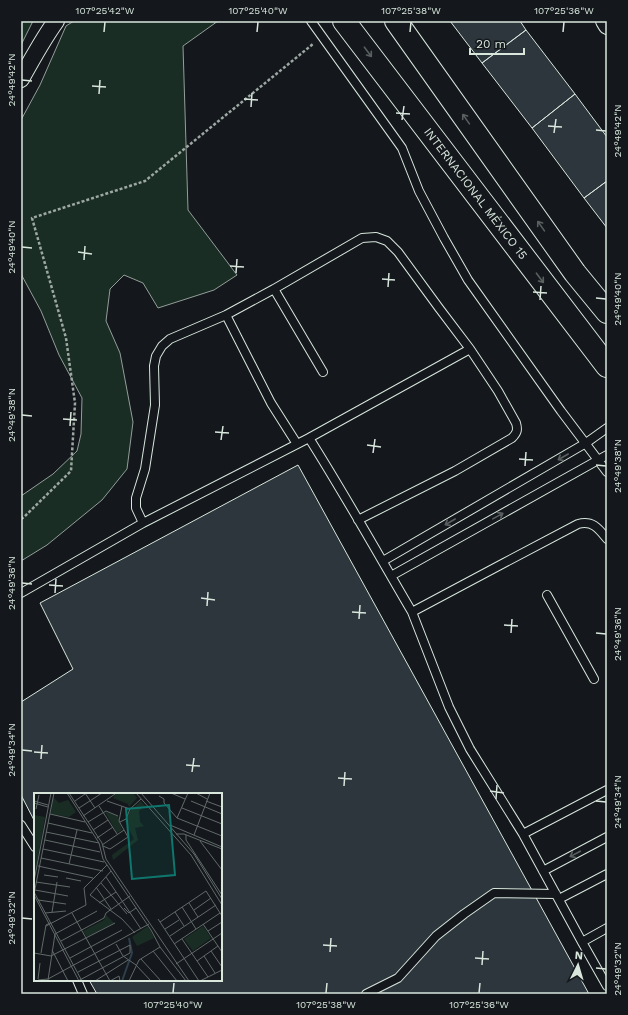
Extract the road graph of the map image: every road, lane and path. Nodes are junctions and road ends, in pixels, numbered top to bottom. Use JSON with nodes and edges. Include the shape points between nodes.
{"nodes":[{"id":1,"x":56,"y":21,"type":"edge"},
{"id":2,"x":311,"y":21,"type":"edge"},
{"id":3,"x":344,"y":21,"type":"edge"},
{"id":4,"x":396,"y":21,"type":"edge"},
{"id":5,"x":604,"y":21,"type":"edge"},
{"id":6,"x":607,"y":26,"type":"edge"},
{"id":7,"x":323,"y":36,"type":"junction"},
{"id":8,"x":21,"y":79,"type":"edge"},
{"id":9,"x":575,"y":273,"type":"junction"},
{"id":10,"x":274,"y":289,"type":"junction"},
{"id":11,"x":607,"y":293,"type":"edge"},
{"id":12,"x":607,"y":312,"type":"edge"},
{"id":13,"x":226,"y":315,"type":"junction"},
{"id":14,"x":470,"y":349,"type":"junction"},
{"id":15,"x":607,"y":366,"type":"edge"},
{"id":16,"x":323,"y":372,"type":"dead end"},
{"id":17,"x":607,"y":428,"type":"edge"},
{"id":18,"x":309,"y":438,"type":"junction"},
{"id":19,"x":586,"y":443,"type":"junction"},
{"id":20,"x":297,"y":444,"type":"junction"},
{"id":21,"x":607,"y":455,"type":"edge"},
{"id":22,"x":598,"y":460,"type":"junction"},
{"id":23,"x":607,"y":472,"type":"edge"},
{"id":24,"x":21,"y":519,"type":"edge"},
{"id":25,"x":358,"y":520,"type":"junction"},
{"id":26,"x":143,"y":523,"type":"junction"},
{"id":27,"x":607,"y":539,"type":"edge"},
{"id":28,"x":383,"y":561,"type":"junction"},
{"id":29,"x":391,"y":576,"type":"junction"},
{"id":30,"x":21,"y":593,"type":"edge"},
{"id":31,"x":547,"y":595,"type":"dead end"},
{"id":32,"x":412,"y":612,"type":"junction"},
{"id":33,"x":594,"y":679,"type":"dead end"},
{"id":34,"x":607,"y":790,"type":"edge"},
{"id":35,"x":21,"y":825,"type":"edge"},
{"id":36,"x":523,"y":834,"type":"junction"},
{"id":37,"x":607,"y":837,"type":"edge"},
{"id":38,"x":34,"y":845,"type":"edge"},
{"id":39,"x":543,"y":871,"type":"junction"},
{"id":40,"x":607,"y":874,"type":"edge"},
{"id":41,"x":558,"y":896,"type":"junction"},
{"id":42,"x":607,"y":928,"type":"edge"},
{"id":43,"x":582,"y":942,"type":"junction"},
{"id":44,"x":77,"y":981,"type":"edge"},
{"id":45,"x":607,"y":986,"type":"edge"},
{"id":46,"x":83,"y":994,"type":"edge"},
{"id":47,"x":366,"y":994,"type":"edge"}],
"edges":[{"from":1,"to":8,"type":"street"},
{"from":2,"to":7,"type":"lane"},
{"from":3,"to":15,"type":"main road","name":"INTERNACIONAL MÉXICO 15","one_way":true},
{"from":9,"to":4,"type":"main road","one_way":true},
{"from":5,"to":6,"type":"street"},
{"from":7,"to":19,"type":"lane","via":[[402,148],[419,191],[468,280]]},
{"from":7,"to":24,"type":"path","via":[[146,181],[32,218],[66,338],[74,403],[71,471]]},
{"from":9,"to":11,"type":"main road"},
{"from":9,"to":12,"type":"main road"},
{"from":10,"to":13,"type":"lane"},
{"from":10,"to":14,"type":"lane","via":[[362,238],[376,237],[387,241],[398,252]]},
{"from":10,"to":16,"type":"lane"},
{"from":13,"to":20,"type":"lane","via":[[271,403]]},
{"from":13,"to":26,"type":"lane","via":[[170,339],[156,356],[155,404],[145,469],[136,498],[136,508]]},
{"from":14,"to":18,"type":"lane"},
{"from":14,"to":25,"type":"lane","via":[[516,423],[516,434],[455,471]]},
{"from":17,"to":19,"type":"lane"},
{"from":18,"to":20,"type":"lane"},
{"from":18,"to":25,"type":"lane"},
{"from":19,"to":22,"type":"lane"},
{"from":19,"to":28,"type":"lane","one_way":true},
{"from":20,"to":26,"type":"lane"},
{"from":21,"to":22,"type":"lane"},
{"from":22,"to":23,"type":"lane"},
{"from":29,"to":22,"type":"lane","one_way":true},
{"from":25,"to":28,"type":"lane"},
{"from":26,"to":30,"type":"lane"},
{"from":27,"to":32,"type":"lane","via":[[592,525],[578,524]]},
{"from":28,"to":29,"type":"lane"},
{"from":29,"to":32,"type":"lane"},
{"from":31,"to":33,"type":"lane"},
{"from":32,"to":36,"type":"lane","via":[[449,707],[470,749]]},
{"from":34,"to":36,"type":"lane"},
{"from":35,"to":38,"type":"lane"},
{"from":36,"to":39,"type":"lane"},
{"from":37,"to":39,"type":"lane","one_way":true},
{"from":39,"to":41,"type":"lane"},
{"from":40,"to":41,"type":"lane"},
{"from":41,"to":43,"type":"lane"},
{"from":41,"to":47,"type":"lane","via":[[494,893],[436,936],[398,978]]},
{"from":42,"to":43,"type":"lane"},
{"from":43,"to":45,"type":"lane"},
{"from":44,"to":46,"type":"lane"}]}
